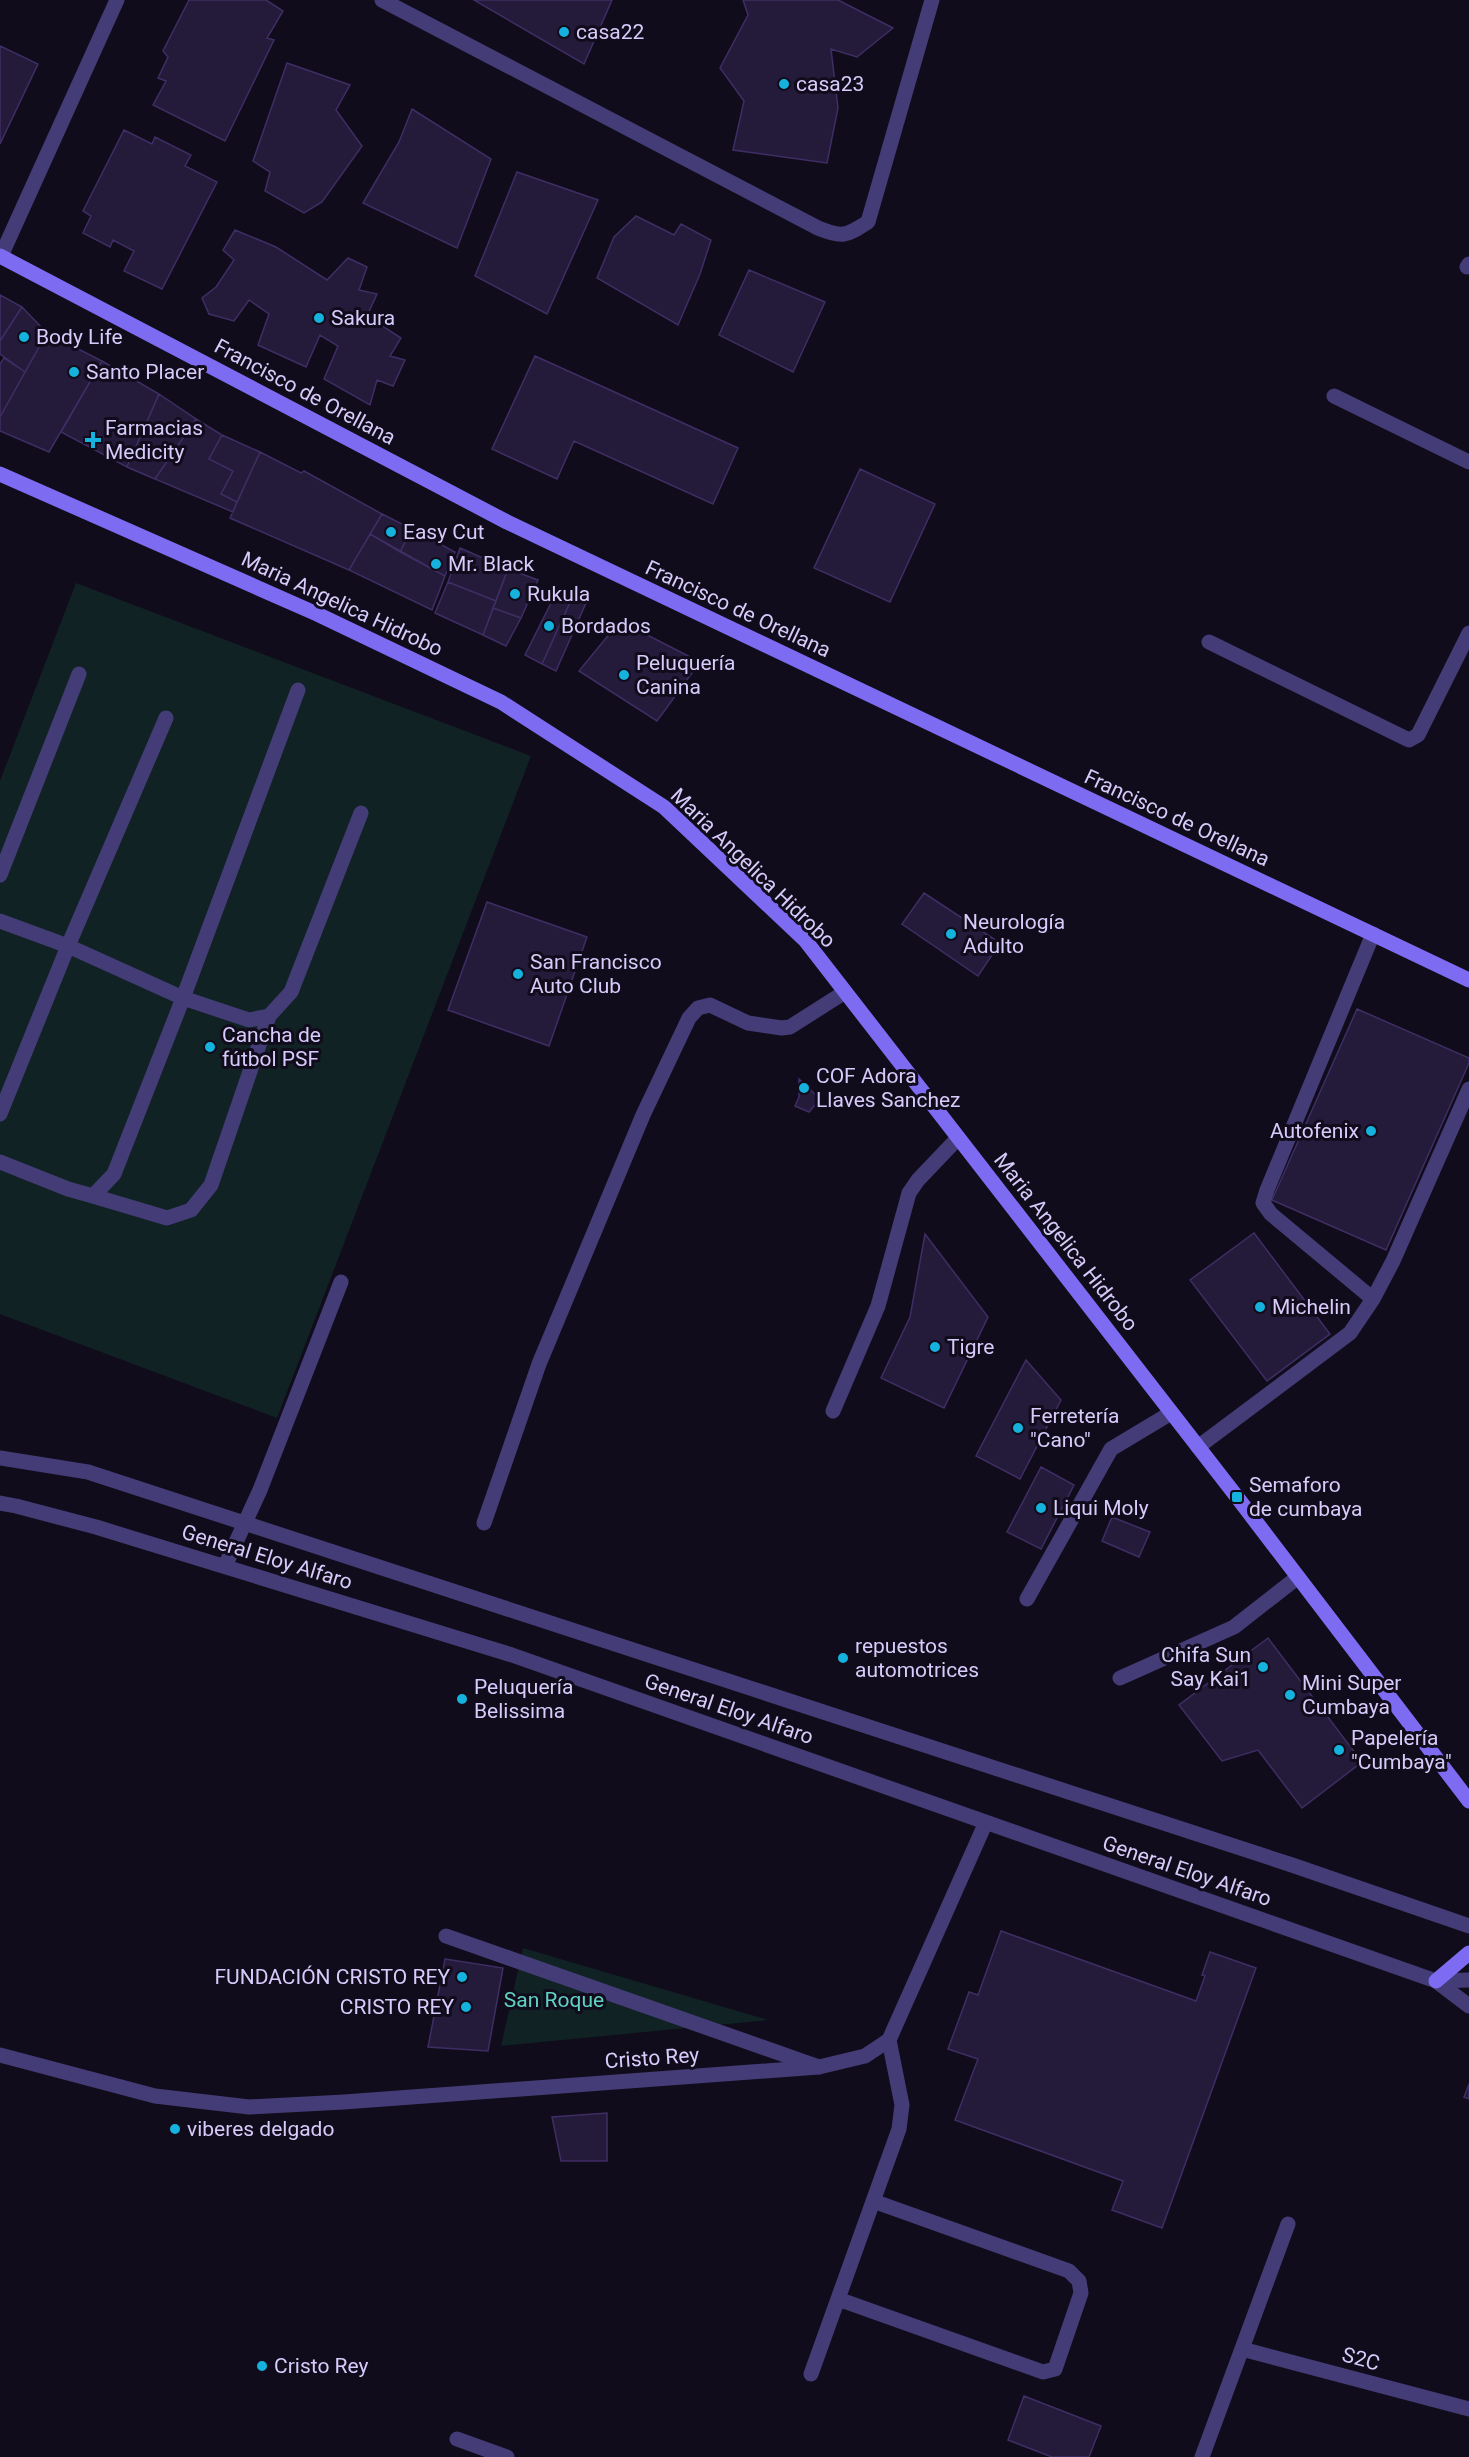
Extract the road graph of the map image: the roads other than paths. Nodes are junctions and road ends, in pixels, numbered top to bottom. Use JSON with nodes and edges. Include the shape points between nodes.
{"nodes":[{"id":1,"x":117,"y":0,"type":"edge"},
{"id":2,"x":382,"y":0,"type":"edge"},
{"id":3,"x":932,"y":0,"type":"edge"},
{"id":4,"x":1,"y":256,"type":"edge"},
{"id":5,"x":1334,"y":396,"type":"dead end"},
{"id":6,"x":1469,"y":462,"type":"edge"},
{"id":7,"x":2,"y":479,"type":"edge"},
{"id":8,"x":1469,"y":633,"type":"edge"},
{"id":9,"x":1209,"y":642,"type":"dead end"},
{"id":10,"x":79,"y":674,"type":"dead end"},
{"id":11,"x":298,"y":690,"type":"dead end"},
{"id":12,"x":166,"y":718,"type":"dead end"},
{"id":13,"x":361,"y":813,"type":"dead end"},
{"id":14,"x":0,"y":874,"type":"edge"},
{"id":15,"x":0,"y":921,"type":"edge"},
{"id":16,"x":1372,"y":934,"type":"junction"},
{"id":17,"x":68,"y":946,"type":"junction"},
{"id":18,"x":1469,"y":980,"type":"edge"},
{"id":19,"x":845,"y":992,"type":"junction"},
{"id":20,"x":183,"y":998,"type":"junction"},
{"id":21,"x":269,"y":1016,"type":"junction"},
{"id":22,"x":1469,"y":1089,"type":"edge"},
{"id":23,"x":0,"y":1114,"type":"edge"},
{"id":24,"x":958,"y":1137,"type":"junction"},
{"id":25,"x":0,"y":1162,"type":"edge"},
{"id":26,"x":93,"y":1196,"type":"junction"},
{"id":27,"x":341,"y":1282,"type":"dead end"},
{"id":28,"x":1373,"y":1299,"type":"junction"},
{"id":29,"x":833,"y":1412,"type":"dead end"},
{"id":30,"x":1171,"y":1413,"type":"junction"},
{"id":31,"x":1198,"y":1447,"type":"junction"},
{"id":32,"x":0,"y":1458,"type":"edge"},
{"id":33,"x":0,"y":1503,"type":"edge"},
{"id":34,"x":244,"y":1524,"type":"junction"},
{"id":35,"x":484,"y":1524,"type":"dead end"},
{"id":36,"x":225,"y":1566,"type":"junction"},
{"id":37,"x":1298,"y":1577,"type":"junction"},
{"id":38,"x":1027,"y":1599,"type":"dead end"},
{"id":39,"x":1120,"y":1678,"type":"dead end"},
{"id":40,"x":1469,"y":1801,"type":"edge"},
{"id":41,"x":986,"y":1822,"type":"junction"},
{"id":42,"x":1469,"y":1926,"type":"edge"},
{"id":43,"x":446,"y":1936,"type":"dead end"},
{"id":44,"x":1469,"y":1953,"type":"edge"},
{"id":45,"x":1469,"y":1980,"type":"edge"},
{"id":46,"x":1436,"y":1982,"type":"junction"},
{"id":47,"x":1469,"y":2006,"type":"edge"},
{"id":48,"x":889,"y":2040,"type":"junction"},
{"id":49,"x":0,"y":2055,"type":"edge"},
{"id":50,"x":819,"y":2067,"type":"junction"},
{"id":51,"x":873,"y":2201,"type":"junction"},
{"id":52,"x":1288,"y":2224,"type":"dead end"},
{"id":53,"x":838,"y":2299,"type":"junction"},
{"id":54,"x":1242,"y":2349,"type":"junction"},
{"id":55,"x":811,"y":2374,"type":"dead end"},
{"id":56,"x":1469,"y":2409,"type":"edge"},
{"id":57,"x":457,"y":2439,"type":"dead end"},
{"id":58,"x":507,"y":2457,"type":"edge"},
{"id":59,"x":1202,"y":2457,"type":"edge"}],
"edges":[{"from":1,"to":4,"type":"street"},
{"from":2,"to":3,"type":"street","via":[[837,236],[868,222]]},
{"from":4,"to":16,"type":"street","name":"Francisco de Orellana","via":[[507,522]]},
{"from":5,"to":6,"type":"street"},
{"from":7,"to":19,"type":"street","name":"Maria Angelica Hidrobo","via":[[317,614],[501,702],[664,807],[805,940]]},
{"from":8,"to":9,"type":"street","via":[[1418,735],[1409,740]]},
{"from":10,"to":14,"type":"street"},
{"from":11,"to":20,"type":"street"},
{"from":12,"to":17,"type":"street"},
{"from":13,"to":21,"type":"street","via":[[291,992]]},
{"from":15,"to":17,"type":"street"},
{"from":16,"to":18,"type":"street","name":"Francisco de Orellana"},
{"from":16,"to":28,"type":"street","via":[[1263,1203],[1271,1214]]},
{"from":17,"to":20,"type":"street"},
{"from":17,"to":23,"type":"street"},
{"from":19,"to":24,"type":"street","name":"Maria Angelica Hidrobo"},
{"from":19,"to":35,"type":"street","via":[[790,1027],[748,1023],[710,1005],[698,1008],[689,1018],[643,1115],[539,1364]]},
{"from":20,"to":21,"type":"street","via":[[249,1020]]},
{"from":20,"to":26,"type":"street","via":[[114,1174]]},
{"from":21,"to":26,"type":"street","via":[[211,1185],[191,1210],[167,1218]]},
{"from":22,"to":28,"type":"street","via":[[1394,1261]]},
{"from":24,"to":29,"type":"street","via":[[909,1193],[878,1306]]},
{"from":24,"to":30,"type":"street","name":"Maria Angelica Hidrobo"},
{"from":25,"to":26,"type":"street"},
{"from":27,"to":34,"type":"street"},
{"from":28,"to":31,"type":"street","via":[[1350,1333]]},
{"from":30,"to":31,"type":"street","name":"Maria Angelica Hidrobo"},
{"from":30,"to":38,"type":"street","via":[[1111,1449]]},
{"from":31,"to":37,"type":"street","name":"Maria Angelica Hidrobo"},
{"from":32,"to":34,"type":"street","via":[[88,1472]]},
{"from":33,"to":36,"type":"street","name":"General Eloy Alfaro"},
{"from":34,"to":36,"type":"street"},
{"from":34,"to":42,"type":"street"},
{"from":36,"to":41,"type":"street","name":"General Eloy Alfaro","via":[[512,1655]]},
{"from":37,"to":39,"type":"street","via":[[1234,1627]]},
{"from":37,"to":40,"type":"street","name":"Maria Angelica Hidrobo"},
{"from":41,"to":46,"type":"street","name":"General Eloy Alfaro"},
{"from":41,"to":48,"type":"street"},
{"from":43,"to":50,"type":"street"},
{"from":44,"to":46,"type":"street"},
{"from":45,"to":46,"type":"street","name":"General Eloy Alfaro"},
{"from":46,"to":47,"type":"street","name":"General Eloy Alfaro"},
{"from":48,"to":50,"type":"street","name":"Cristo Rey","via":[[865,2056]]},
{"from":48,"to":51,"type":"street","via":[[903,2104],[899,2129]]},
{"from":49,"to":50,"type":"street","name":"Cristo Rey","via":[[155,2096],[249,2107]]},
{"from":51,"to":53,"type":"street"},
{"from":51,"to":53,"type":"street","via":[[1069,2271],[1079,2281],[1082,2293],[1059,2358],[1055,2369],[1043,2372]]},
{"from":52,"to":54,"type":"street"},
{"from":53,"to":55,"type":"street"},
{"from":54,"to":56,"type":"street","name":"S2C"},
{"from":54,"to":59,"type":"street"},
{"from":57,"to":58,"type":"street"}]}
